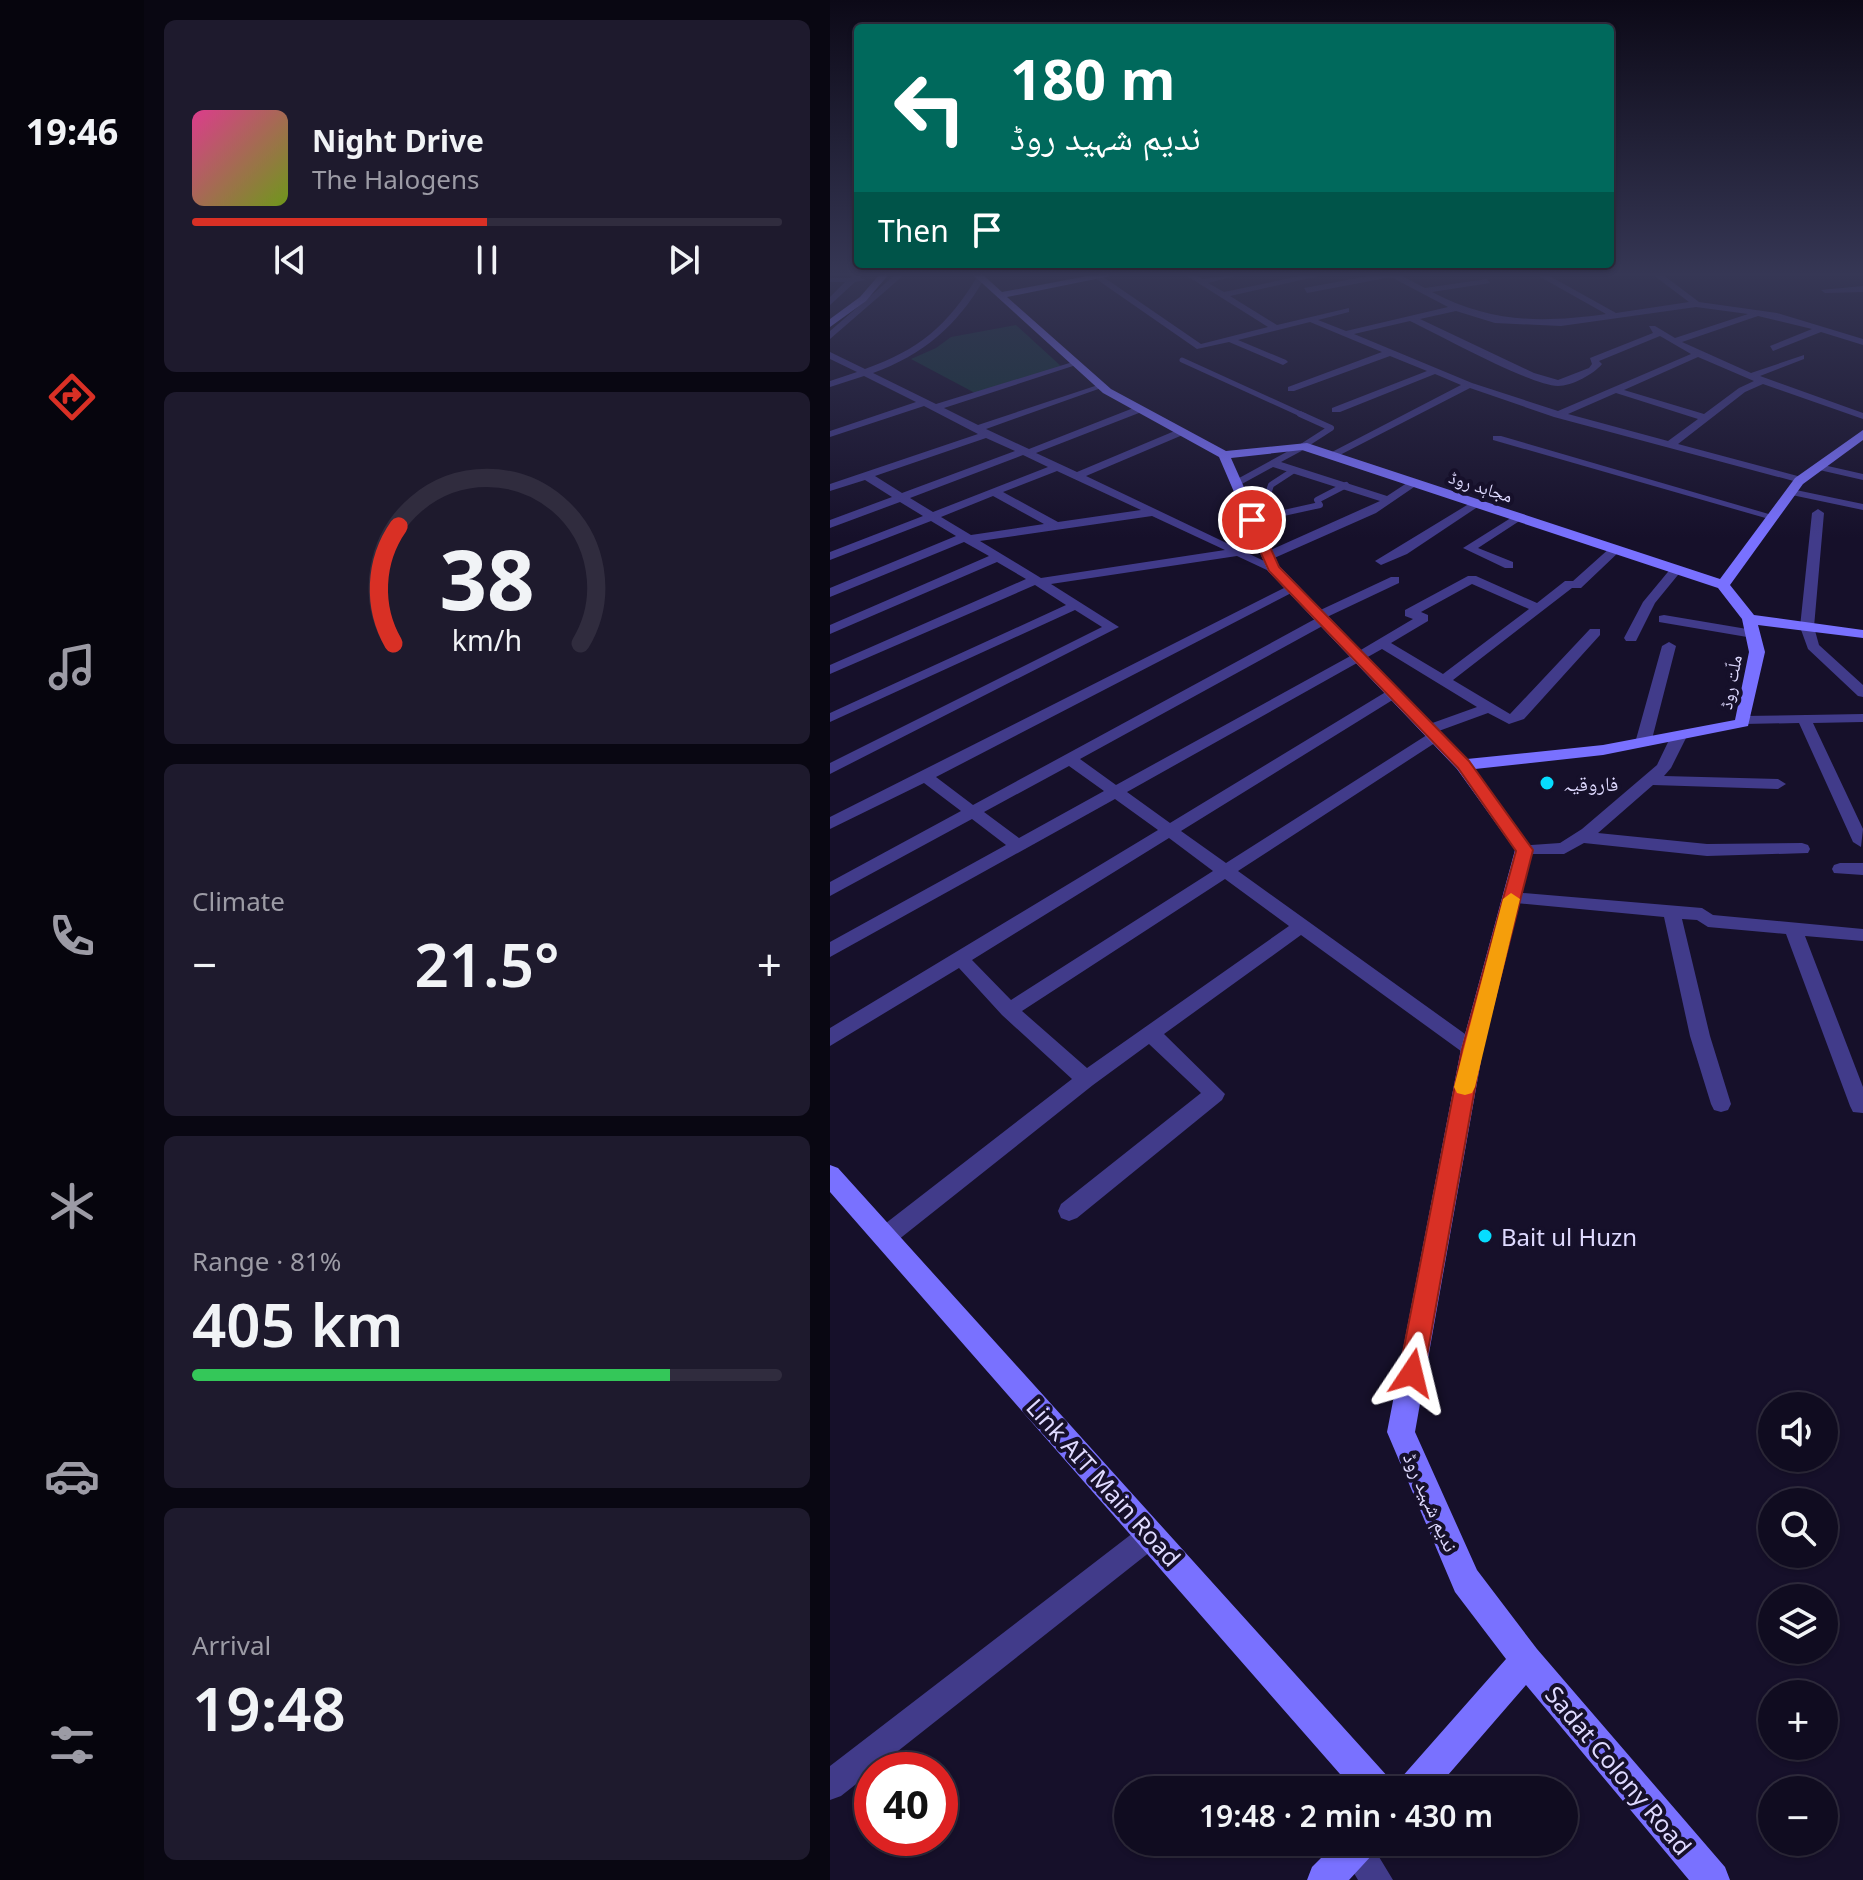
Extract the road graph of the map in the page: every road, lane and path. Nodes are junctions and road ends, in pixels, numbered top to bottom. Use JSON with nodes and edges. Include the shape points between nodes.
{"nodes":[{"id":1,"x":845,"y":362,"type":"edge"},
{"id":2,"x":890,"y":362,"type":"edge"},
{"id":3,"x":1186,"y":362,"type":"edge"},
{"id":4,"x":1365,"y":362,"type":"edge"},
{"id":5,"x":1411,"y":362,"type":"edge"},
{"id":6,"x":1503,"y":362,"type":"edge"},
{"id":7,"x":1595,"y":362,"type":"edge"},
{"id":8,"x":1680,"y":362,"type":"edge"},
{"id":9,"x":1717,"y":362,"type":"edge"},
{"id":10,"x":1793,"y":362,"type":"edge"},
{"id":11,"x":1073,"y":363,"type":"joint"},
{"id":12,"x":1435,"y":371,"type":"junction"},
{"id":13,"x":868,"y":372,"type":"junction"},
{"id":14,"x":1758,"y":378,"type":"junction"},
{"id":15,"x":1559,"y":383,"type":"junction"},
{"id":16,"x":830,"y":384,"type":"edge"},
{"id":17,"x":1101,"y":385,"type":"junction"},
{"id":18,"x":1469,"y":385,"type":"junction"},
{"id":19,"x":1291,"y":389,"type":"dead end"},
{"id":20,"x":1546,"y":389,"type":"dead end"},
{"id":21,"x":1615,"y":390,"type":"junction"},
{"id":22,"x":1534,"y":395,"type":"dead end"},
{"id":23,"x":1521,"y":401,"type":"junction"},
{"id":24,"x":929,"y":406,"type":"junction"},
{"id":25,"x":1140,"y":409,"type":"junction"},
{"id":26,"x":1336,"y":410,"type":"dead end"},
{"id":27,"x":1558,"y":415,"type":"junction"},
{"id":28,"x":1863,"y":416,"type":"edge"},
{"id":29,"x":1706,"y":418,"type":"junction"},
{"id":30,"x":982,"y":431,"type":"junction"},
{"id":31,"x":1181,"y":432,"type":"junction"},
{"id":32,"x":830,"y":434,"type":"edge"},
{"id":33,"x":1497,"y":438,"type":"dead end"},
{"id":34,"x":1860,"y":439,"type":"edge"},
{"id":35,"x":1303,"y":446,"type":"junction"},
{"id":36,"x":1668,"y":446,"type":"junction"},
{"id":37,"x":1026,"y":452,"type":"junction"},
{"id":38,"x":1224,"y":455,"type":"junction"},
{"id":39,"x":1334,"y":455,"type":"junction"},
{"id":40,"x":1272,"y":463,"type":"junction"},
{"id":41,"x":1058,"y":467,"type":"junction"},
{"id":42,"x":1819,"y":467,"type":"junction"},
{"id":43,"x":1294,"y":470,"type":"junction"},
{"id":44,"x":865,"y":475,"type":"junction"},
{"id":45,"x":1076,"y":476,"type":"junction"},
{"id":46,"x":1863,"y":477,"type":"edge"},
{"id":47,"x":1801,"y":480,"type":"junction"},
{"id":48,"x":1236,"y":483,"type":"junction"},
{"id":49,"x":1414,"y":483,"type":"junction"},
{"id":50,"x":1346,"y":485,"type":"junction"},
{"id":51,"x":830,"y":488,"type":"edge"},
{"id":52,"x":1269,"y":491,"type":"dead end"},
{"id":53,"x":994,"y":492,"type":"junction"},
{"id":54,"x":1791,"y":492,"type":"junction"},
{"id":55,"x":901,"y":498,"type":"junction"},
{"id":56,"x":1389,"y":500,"type":"junction"},
{"id":57,"x":1476,"y":504,"type":"junction"},
{"id":58,"x":1863,"y":507,"type":"edge"},
{"id":59,"x":1153,"y":512,"type":"junction"},
{"id":60,"x":1818,"y":513,"type":"dead end"},
{"id":61,"x":931,"y":517,"type":"junction"},
{"id":62,"x":1773,"y":517,"type":"junction"},
{"id":63,"x":1518,"y":518,"type":"junction"},
{"id":64,"x":1252,"y":520,"type":"junction"},
{"id":65,"x":830,"y":524,"type":"edge"},
{"id":66,"x":1056,"y":526,"type":"junction"},
{"id":67,"x":966,"y":538,"type":"junction"},
{"id":68,"x":1615,"y":550,"type":"junction"},
{"id":69,"x":1238,"y":552,"type":"junction"},
{"id":70,"x":830,"y":556,"type":"edge"},
{"id":71,"x":998,"y":557,"type":"junction"},
{"id":72,"x":1381,"y":561,"type":"dead end"},
{"id":73,"x":1270,"y":562,"type":"junction"},
{"id":74,"x":1509,"y":565,"type":"dead end"},
{"id":75,"x":1676,"y":570,"type":"junction"},
{"id":76,"x":1395,"y":580,"type":"dead end"},
{"id":77,"x":1037,"y":581,"type":"junction"},
{"id":78,"x":1723,"y":585,"type":"junction"},
{"id":79,"x":1293,"y":589,"type":"junction"},
{"id":80,"x":830,"y":593,"type":"edge"},
{"id":81,"x":1076,"y":605,"type":"junction"},
{"id":82,"x":1538,"y":608,"type":"junction"},
{"id":83,"x":1321,"y":618,"type":"junction"},
{"id":84,"x":1664,"y":619,"type":"dead end"},
{"id":85,"x":1751,"y":627,"type":"junction"},
{"id":86,"x":1807,"y":627,"type":"junction"},
{"id":87,"x":830,"y":630,"type":"edge"},
{"id":88,"x":1595,"y":632,"type":"dead end"},
{"id":89,"x":1863,"y":634,"type":"edge"},
{"id":90,"x":1631,"y":638,"type":"dead end"},
{"id":91,"x":1381,"y":643,"type":"junction"},
{"id":92,"x":1669,"y":646,"type":"dead end"},
{"id":93,"x":1359,"y":657,"type":"junction"},
{"id":94,"x":830,"y":670,"type":"edge"},
{"id":95,"x":1443,"y":681,"type":"junction"},
{"id":96,"x":1394,"y":693,"type":"junction"},
{"id":97,"x":1863,"y":693,"type":"edge"},
{"id":98,"x":1489,"y":708,"type":"junction"},
{"id":99,"x":830,"y":718,"type":"edge"},
{"id":100,"x":1863,"y":718,"type":"edge"},
{"id":101,"x":1804,"y":719,"type":"junction"},
{"id":102,"x":1743,"y":720,"type":"junction"},
{"id":103,"x":1432,"y":733,"type":"junction"},
{"id":104,"x":1678,"y":738,"type":"junction"},
{"id":105,"x":1643,"y":743,"type":"junction"},
{"id":106,"x":1070,"y":759,"type":"junction"},
{"id":107,"x":1463,"y":765,"type":"junction"},
{"id":108,"x":830,"y":769,"type":"edge"},
{"id":109,"x":925,"y":776,"type":"junction"},
{"id":110,"x":1648,"y":780,"type":"junction"},
{"id":111,"x":1778,"y":784,"type":"dead end"},
{"id":112,"x":1116,"y":791,"type":"junction"},
{"id":113,"x":972,"y":812,"type":"junction"},
{"id":114,"x":830,"y":824,"type":"edge"},
{"id":115,"x":1170,"y":830,"type":"junction"},
{"id":116,"x":1582,"y":837,"type":"junction"},
{"id":117,"x":1861,"y":842,"type":"edge"},
{"id":118,"x":1018,"y":846,"type":"junction"},
{"id":119,"x":1802,"y":849,"type":"dead end"},
{"id":120,"x":1524,"y":850,"type":"junction"},
{"id":121,"x":1840,"y":869,"type":"dead end"},
{"id":122,"x":1863,"y":869,"type":"edge"},
{"id":123,"x":1226,"y":871,"type":"junction"},
{"id":124,"x":830,"y":890,"type":"edge"},
{"id":125,"x":1512,"y":898,"type":"junction"},
{"id":126,"x":1672,"y":912,"type":"junction"},
{"id":127,"x":1301,"y":926,"type":"junction"},
{"id":128,"x":1793,"y":929,"type":"junction"},
{"id":129,"x":1863,"y":935,"type":"edge"},
{"id":130,"x":830,"y":950,"type":"edge"},
{"id":131,"x":960,"y":958,"type":"junction"},
{"id":132,"x":1009,"y":1010,"type":"junction"},
{"id":133,"x":1150,"y":1033,"type":"junction"},
{"id":134,"x":830,"y":1038,"type":"edge"},
{"id":135,"x":1472,"y":1049,"type":"junction"},
{"id":136,"x":1086,"y":1079,"type":"junction"},
{"id":137,"x":1721,"y":1104,"type":"dead end"},
{"id":138,"x":1860,"y":1106,"type":"dead end"},
{"id":139,"x":834,"y":1188,"type":"edge"},
{"id":140,"x":1069,"y":1211,"type":"dead end"},
{"id":141,"x":885,"y":1237,"type":"junction"},
{"id":142,"x":1151,"y":1535,"type":"junction"},
{"id":143,"x":1526,"y":1660,"type":"junction"},
{"id":144,"x":1365,"y":1776,"type":"edge"},
{"id":145,"x":1425,"y":1776,"type":"edge"},
{"id":146,"x":830,"y":1785,"type":"edge"},
{"id":147,"x":1348,"y":1856,"type":"edge"},
{"id":148,"x":1364,"y":1856,"type":"edge"},
{"id":149,"x":1325,"y":1880,"type":"edge"},
{"id":150,"x":1377,"y":1880,"type":"edge"},
{"id":151,"x":1712,"y":1880,"type":"edge"}],
"edges":[{"from":1,"to":13,"type":"street"},
{"from":2,"to":13,"type":"street"},
{"from":3,"to":35,"type":"lane","via":[[1331,428]]},
{"from":4,"to":19,"type":"street"},
{"from":5,"to":12,"type":"street"},
{"from":6,"to":15,"type":"street"},
{"from":7,"to":15,"type":"street","via":[[1592,370]]},
{"from":8,"to":21,"type":"street"},
{"from":9,"to":14,"type":"street"},
{"from":10,"to":14,"type":"street"},
{"from":11,"to":17,"type":"street"},
{"from":11,"to":24,"type":"street"},
{"from":12,"to":18,"type":"street"},
{"from":12,"to":26,"type":"street"},
{"from":13,"to":16,"type":"street"},
{"from":13,"to":24,"type":"street"},
{"from":14,"to":28,"type":"street"},
{"from":14,"to":29,"type":"street"},
{"from":15,"to":20,"type":"street"},
{"from":17,"to":25,"type":"street"},
{"from":17,"to":30,"type":"street"},
{"from":18,"to":23,"type":"street"},
{"from":18,"to":39,"type":"street"},
{"from":21,"to":27,"type":"street"},
{"from":21,"to":29,"type":"street"},
{"from":22,"to":23,"type":"street"},
{"from":23,"to":27,"type":"street"},
{"from":24,"to":30,"type":"street"},
{"from":24,"to":32,"type":"street"},
{"from":25,"to":31,"type":"street"},
{"from":25,"to":37,"type":"street"},
{"from":27,"to":36,"type":"street"},
{"from":29,"to":36,"type":"street"},
{"from":30,"to":37,"type":"street"},
{"from":30,"to":44,"type":"street"},
{"from":31,"to":38,"type":"street"},
{"from":31,"to":45,"type":"street"},
{"from":33,"to":62,"type":"street"},
{"from":34,"to":42,"type":"street"},
{"from":35,"to":38,"type":"street","name":"مجاہد روڈ"},
{"from":35,"to":39,"type":"street","name":"مجاہد روڈ"},
{"from":35,"to":40,"type":"street"},
{"from":36,"to":47,"type":"street"},
{"from":37,"to":41,"type":"street"},
{"from":37,"to":55,"type":"street"},
{"from":38,"to":48,"type":"street"},
{"from":39,"to":49,"type":"street","name":"مجاہد روڈ"},
{"from":40,"to":43,"type":"street"},
{"from":40,"to":48,"type":"street"},
{"from":41,"to":45,"type":"street"},
{"from":41,"to":53,"type":"street"},
{"from":42,"to":46,"type":"street"},
{"from":42,"to":47,"type":"street"},
{"from":43,"to":50,"type":"street"},
{"from":43,"to":52,"type":"lane"},
{"from":44,"to":51,"type":"street"},
{"from":44,"to":55,"type":"street"},
{"from":45,"to":59,"type":"street"},
{"from":47,"to":54,"type":"street"},
{"from":48,"to":64,"type":"street"},
{"from":49,"to":56,"type":"street"},
{"from":49,"to":57,"type":"street","name":"مجاہد روڈ"},
{"from":50,"to":56,"type":"street"},
{"from":50,"to":64,"type":"lane","via":[[1317,500],[1320,505]]},
{"from":53,"to":61,"type":"street"},
{"from":53,"to":66,"type":"street"},
{"from":54,"to":58,"type":"street"},
{"from":54,"to":62,"type":"street"},
{"from":55,"to":61,"type":"street"},
{"from":55,"to":65,"type":"street"},
{"from":56,"to":73,"type":"street"},
{"from":57,"to":63,"type":"street","name":"مجاہد روڈ"},
{"from":57,"to":72,"type":"street"},
{"from":59,"to":66,"type":"street"},
{"from":59,"to":69,"type":"street"},
{"from":60,"to":86,"type":"street"},
{"from":61,"to":67,"type":"street"},
{"from":61,"to":70,"type":"street"},
{"from":62,"to":78,"type":"street"},
{"from":63,"to":68,"type":"street","name":"مجاہد روڈ"},
{"from":63,"to":74,"type":"street","via":[[1469,548]]},
{"from":64,"to":73,"type":"street"},
{"from":66,"to":67,"type":"street"},
{"from":67,"to":71,"type":"street"},
{"from":67,"to":80,"type":"street"},
{"from":68,"to":75,"type":"street","name":"مجاہد روڈ"},
{"from":68,"to":82,"type":"street","via":[[1576,585],[1569,584]]},
{"from":69,"to":73,"type":"street"},
{"from":69,"to":77,"type":"street"},
{"from":71,"to":77,"type":"street"},
{"from":71,"to":87,"type":"street"},
{"from":73,"to":79,"type":"street"},
{"from":75,"to":78,"type":"street","name":"مجاہد روڈ"},
{"from":75,"to":90,"type":"street","via":[[1649,602]]},
{"from":76,"to":83,"type":"street"},
{"from":77,"to":81,"type":"street"},
{"from":77,"to":94,"type":"street"},
{"from":78,"to":85,"type":"street"},
{"from":79,"to":83,"type":"street"},
{"from":79,"to":109,"type":"street"},
{"from":81,"to":99,"type":"street"},
{"from":81,"to":108,"type":"street","via":[[1112,627]]},
{"from":82,"to":91,"type":"street","via":[[1472,579],[1410,613],[1423,618]]},
{"from":82,"to":95,"type":"street"},
{"from":83,"to":93,"type":"street"},
{"from":83,"to":106,"type":"street"},
{"from":84,"to":85,"type":"street"},
{"from":85,"to":86,"type":"street"},
{"from":85,"to":102,"type":"street","name":"ملّت روڈ","via":[[1757,652]]},
{"from":86,"to":89,"type":"street"},
{"from":86,"to":97,"type":"street","via":[[1813,646]]},
{"from":88,"to":98,"type":"street","via":[[1519,716],[1509,720]]},
{"from":91,"to":93,"type":"street"},
{"from":91,"to":95,"type":"street"},
{"from":92,"to":105,"type":"street"},
{"from":93,"to":96,"type":"street"},
{"from":93,"to":112,"type":"street"},
{"from":95,"to":98,"type":"street"},
{"from":96,"to":103,"type":"street"},
{"from":96,"to":115,"type":"street"},
{"from":98,"to":103,"type":"street"},
{"from":100,"to":101,"type":"street"},
{"from":101,"to":102,"type":"street"},
{"from":101,"to":117,"type":"street"},
{"from":102,"to":104,"type":"street","name":"ملّت روڈ"},
{"from":103,"to":107,"type":"street"},
{"from":103,"to":123,"type":"street"},
{"from":104,"to":105,"type":"street","name":"ملّت روڈ"},
{"from":104,"to":110,"type":"street","via":[[1663,768]]},
{"from":105,"to":107,"type":"street","name":"ملّت روڈ","via":[[1531,761]]},
{"from":106,"to":112,"type":"street"},
{"from":106,"to":113,"type":"street"},
{"from":107,"to":120,"type":"street"},
{"from":109,"to":113,"type":"street"},
{"from":109,"to":114,"type":"street"},
{"from":110,"to":111,"type":"street"},
{"from":110,"to":116,"type":"street"},
{"from":112,"to":115,"type":"street"},
{"from":112,"to":118,"type":"street"},
{"from":113,"to":118,"type":"street"},
{"from":113,"to":124,"type":"street"},
{"from":115,"to":123,"type":"street"},
{"from":115,"to":131,"type":"street"},
{"from":116,"to":119,"type":"street","via":[[1707,850]]},
{"from":116,"to":120,"type":"street","via":[[1564,848]]},
{"from":118,"to":130,"type":"street"},
{"from":120,"to":125,"type":"street","name":"ندیم شہید روڈ"},
{"from":121,"to":122,"type":"street"},
{"from":123,"to":127,"type":"street"},
{"from":123,"to":132,"type":"street"},
{"from":125,"to":126,"type":"street"},
{"from":125,"to":135,"type":"street","name":"ندیم شہید روڈ"},
{"from":126,"to":128,"type":"street"},
{"from":126,"to":137,"type":"street"},
{"from":127,"to":133,"type":"street"},
{"from":127,"to":135,"type":"street"},
{"from":128,"to":129,"type":"street"},
{"from":128,"to":138,"type":"street"},
{"from":131,"to":132,"type":"street"},
{"from":131,"to":134,"type":"street"},
{"from":132,"to":136,"type":"street"},
{"from":133,"to":136,"type":"street"},
{"from":133,"to":140,"type":"street","via":[[1215,1094]]},
{"from":135,"to":143,"type":"street","name":"ندیم شہید روڈ","via":[[1401,1432],[1466,1581]]},
{"from":136,"to":141,"type":"street"},
{"from":139,"to":141,"type":"street","name":"Link AIT Main Road"},
{"from":141,"to":142,"type":"street","name":"Link AIT Main Road"},
{"from":142,"to":144,"type":"street","name":"Link AIT Main Road"},
{"from":142,"to":146,"type":"street"},
{"from":143,"to":145,"type":"street"},
{"from":143,"to":151,"type":"street","name":"Sadat Colony Road"},
{"from":147,"to":149,"type":"street"},
{"from":148,"to":150,"type":"street"}]}
